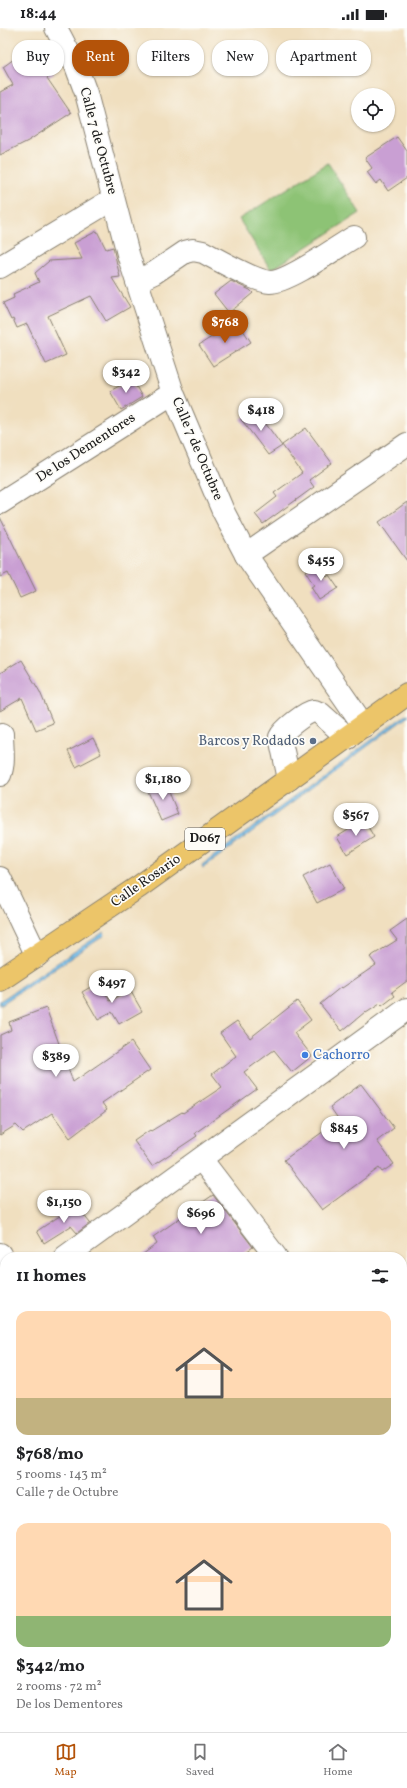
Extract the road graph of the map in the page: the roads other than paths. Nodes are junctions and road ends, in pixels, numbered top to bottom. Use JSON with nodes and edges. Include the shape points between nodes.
{"nodes":[{"id":1,"x":56,"y":28,"type":"edge"},
{"id":2,"x":113,"y":199,"type":"junction"},
{"id":3,"x":354,"y":237,"type":"dead end"},
{"id":4,"x":0,"y":267,"type":"edge"},
{"id":5,"x":137,"y":281,"type":"junction"},
{"id":6,"x":173,"y":393,"type":"junction"},
{"id":7,"x":407,"y":444,"type":"edge"},
{"id":8,"x":0,"y":503,"type":"edge"},
{"id":9,"x":246,"y":555,"type":"junction"},
{"id":10,"x":407,"y":694,"type":"edge"},
{"id":11,"x":356,"y":732,"type":"junction"},
{"id":12,"x":2,"y":734,"type":"dead end"},
{"id":13,"x":0,"y":775,"type":"edge"},
{"id":14,"x":289,"y":779,"type":"junction"},
{"id":15,"x":0,"y":878,"type":"edge"},
{"id":16,"x":37,"y":956,"type":"junction"},
{"id":17,"x":0,"y":980,"type":"edge"},
{"id":18,"x":407,"y":1009,"type":"edge"},
{"id":19,"x":201,"y":1159,"type":"junction"},
{"id":20,"x":72,"y":1252,"type":"edge"},
{"id":21,"x":272,"y":1252,"type":"edge"}],
"edges":[{"from":1,"to":2,"type":"street","name":"Calle 7 de Octubre","via":[[76,66],[86,93]]},
{"from":2,"to":4,"type":"street"},
{"from":2,"to":5,"type":"street","name":"Calle 7 de Octubre"},
{"from":3,"to":5,"type":"street","via":[[285,279],[271,282],[193,250],[185,252]]},
{"from":5,"to":6,"type":"street","name":"Calle 7 de Octubre"},
{"from":6,"to":8,"type":"street","name":"De los Dementores"},
{"from":6,"to":9,"type":"street","name":"Calle 7 de Octubre","via":[[223,511]]},
{"from":7,"to":9,"type":"street"},
{"from":9,"to":11,"type":"street","name":"Calle 7 de Octubre"},
{"from":10,"to":11,"type":"main road","name":"Calle Rosario","number":"D067"},
{"from":11,"to":14,"type":"main road","name":"Calle Rosario","number":"D067"},
{"from":11,"to":14,"type":"street","via":[[315,711],[293,724],[282,732],[280,737]]},
{"from":12,"to":13,"type":"street","via":[[3,760]]},
{"from":14,"to":16,"type":"main road","name":"Calle Rosario","number":"D067"},
{"from":15,"to":16,"type":"street"},
{"from":16,"to":17,"type":"main road","name":"Calle Rosario","number":"D067"},
{"from":18,"to":19,"type":"street"},
{"from":19,"to":20,"type":"street"},
{"from":19,"to":21,"type":"street"}]}
